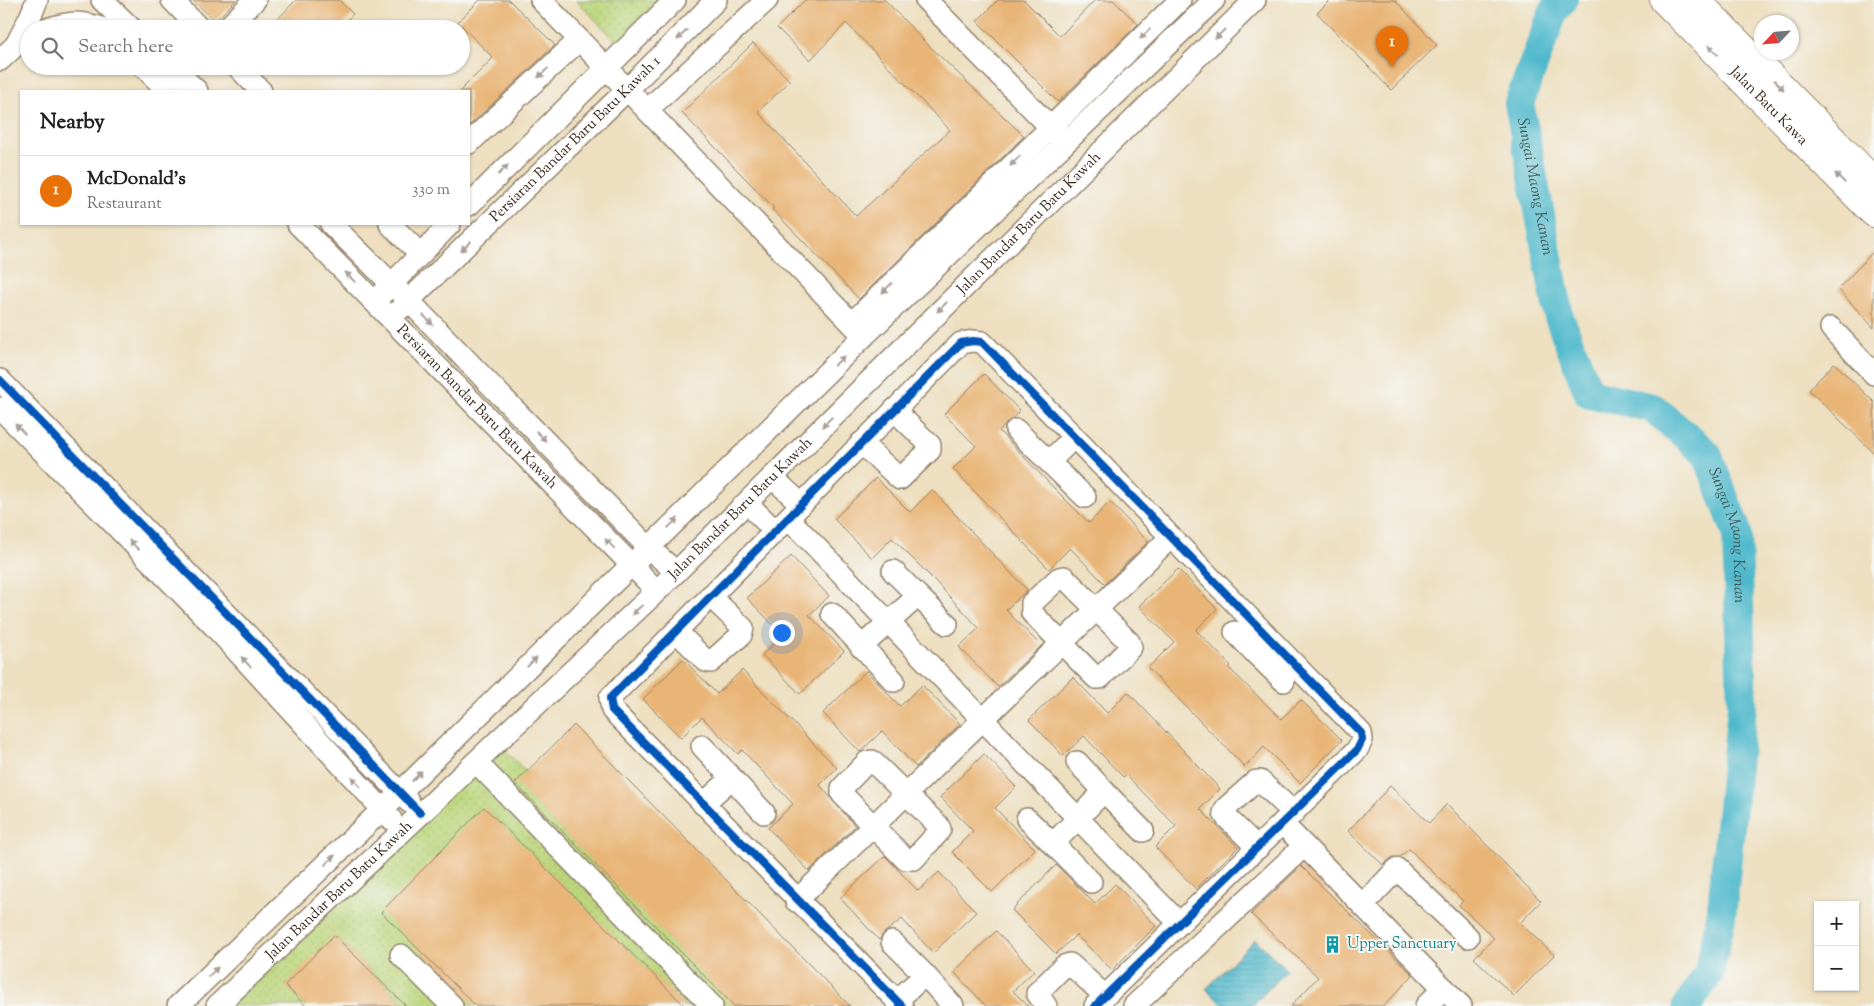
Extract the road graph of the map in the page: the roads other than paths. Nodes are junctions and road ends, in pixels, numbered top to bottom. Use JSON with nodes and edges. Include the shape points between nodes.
{"nodes":[{"id":1,"x":37,"y":0,"type":"edge"},
{"id":2,"x":102,"y":0,"type":"edge"},
{"id":3,"x":172,"y":0,"type":"edge"},
{"id":4,"x":255,"y":0,"type":"edge"},
{"id":5,"x":541,"y":0,"type":"edge"},
{"id":6,"x":675,"y":0,"type":"edge"},
{"id":7,"x":716,"y":0,"type":"edge"},
{"id":8,"x":767,"y":0,"type":"edge"},
{"id":9,"x":926,"y":0,"type":"edge"},
{"id":10,"x":1180,"y":0,"type":"edge"},
{"id":11,"x":1214,"y":0,"type":"edge"},
{"id":12,"x":1255,"y":0,"type":"edge"},
{"id":13,"x":1664,"y":0,"type":"edge"},
{"id":14,"x":1696,"y":0,"type":"edge"},
{"id":15,"x":29,"y":20,"type":"edge"},
{"id":16,"x":123,"y":20,"type":"edge"},
{"id":17,"x":191,"y":20,"type":"edge"},
{"id":18,"x":235,"y":20,"type":"edge"},
{"id":19,"x":579,"y":40,"type":"junction"},
{"id":20,"x":20,"y":43,"type":"edge"},
{"id":21,"x":0,"y":60,"type":"edge"},
{"id":22,"x":605,"y":67,"type":"junction"},
{"id":23,"x":177,"y":75,"type":"edge"},
{"id":24,"x":246,"y":75,"type":"edge"},
{"id":25,"x":196,"y":90,"type":"edge"},
{"id":26,"x":260,"y":90,"type":"edge"},
{"id":27,"x":627,"y":90,"type":"junction"},
{"id":28,"x":646,"y":110,"type":"junction"},
{"id":29,"x":1050,"y":127,"type":"junction"},
{"id":30,"x":470,"y":142,"type":"edge"},
{"id":31,"x":1066,"y":144,"type":"junction"},
{"id":32,"x":1874,"y":182,"type":"edge"},
{"id":33,"x":470,"y":204,"type":"edge"},
{"id":34,"x":1874,"y":213,"type":"edge"},
{"id":35,"x":299,"y":225,"type":"edge"},
{"id":36,"x":332,"y":225,"type":"edge"},
{"id":37,"x":391,"y":225,"type":"edge"},
{"id":38,"x":449,"y":225,"type":"edge"},
{"id":39,"x":420,"y":254,"type":"junction"},
{"id":40,"x":947,"y":256,"type":"junction"},
{"id":41,"x":970,"y":280,"type":"junction"},
{"id":42,"x":392,"y":284,"type":"junction"},
{"id":43,"x":409,"y":301,"type":"junction"},
{"id":44,"x":374,"y":302,"type":"junction"},
{"id":45,"x":390,"y":318,"type":"junction"},
{"id":46,"x":1831,"y":328,"type":"dead end"},
{"id":47,"x":858,"y":330,"type":"junction"},
{"id":48,"x":1874,"y":374,"type":"edge"},
{"id":49,"x":0,"y":380,"type":"edge"},
{"id":50,"x":0,"y":408,"type":"edge"},
{"id":51,"x":894,"y":410,"type":"junction"},
{"id":52,"x":1016,"y":430,"type":"dead end"},
{"id":53,"x":1074,"y":437,"type":"junction"},
{"id":54,"x":862,"y":443,"type":"junction"},
{"id":55,"x":1049,"y":462,"type":"junction"},
{"id":56,"x":772,"y":477,"type":"junction"},
{"id":57,"x":1085,"y":497,"type":"dead end"},
{"id":58,"x":747,"y":503,"type":"junction"},
{"id":59,"x":788,"y":518,"type":"junction"},
{"id":60,"x":1171,"y":537,"type":"junction"},
{"id":61,"x":648,"y":547,"type":"junction"},
{"id":62,"x":630,"y":565,"type":"junction"},
{"id":63,"x":893,"y":571,"type":"dead end"},
{"id":64,"x":676,"y":572,"type":"junction"},
{"id":65,"x":657,"y":591,"type":"junction"},
{"id":66,"x":710,"y":596,"type":"junction"},
{"id":67,"x":918,"y":596,"type":"junction"},
{"id":68,"x":1097,"y":609,"type":"junction"},
{"id":69,"x":832,"y":614,"type":"dead end"},
{"id":70,"x":889,"y":622,"type":"junction"},
{"id":71,"x":947,"y":624,"type":"dead end"},
{"id":72,"x":676,"y":631,"type":"junction"},
{"id":73,"x":1235,"y":632,"type":"dead end"},
{"id":74,"x":1062,"y":643,"type":"junction"},
{"id":75,"x":862,"y":647,"type":"junction"},
{"id":76,"x":1264,"y":648,"type":"junction"},
{"id":77,"x":894,"y":681,"type":"dead end"},
{"id":78,"x":1284,"y":681,"type":"dead end"},
{"id":79,"x":984,"y":719,"type":"junction"},
{"id":80,"x":702,"y":746,"type":"dead end"},
{"id":81,"x":476,"y":762,"type":"junction"},
{"id":82,"x":1076,"y":762,"type":"dead end"},
{"id":83,"x":732,"y":778,"type":"junction"},
{"id":84,"x":1104,"y":791,"type":"junction"},
{"id":85,"x":399,"y":793,"type":"junction"},
{"id":86,"x":906,"y":794,"type":"junction"},
{"id":87,"x":703,"y":804,"type":"junction"},
{"id":88,"x":382,"y":810,"type":"junction"},
{"id":89,"x":420,"y":813,"type":"junction"},
{"id":90,"x":764,"y":813,"type":"dead end"},
{"id":91,"x":1078,"y":818,"type":"junction"},
{"id":92,"x":1027,"y":819,"type":"dead end"},
{"id":93,"x":1288,"y":819,"type":"junction"},
{"id":94,"x":872,"y":827,"type":"junction"},
{"id":95,"x":401,"y":830,"type":"junction"},
{"id":96,"x":1143,"y":831,"type":"dead end"},
{"id":97,"x":1053,"y":844,"type":"junction"},
{"id":98,"x":1304,"y":846,"type":"junction"},
{"id":99,"x":1258,"y":848,"type":"junction"},
{"id":100,"x":1091,"y":882,"type":"dead end"},
{"id":101,"x":796,"y":901,"type":"junction"},
{"id":102,"x":1363,"y":905,"type":"junction"},
{"id":103,"x":1179,"y":923,"type":"junction"},
{"id":104,"x":1468,"y":936,"type":"dead end"},
{"id":105,"x":892,"y":942,"type":"dead end"},
{"id":106,"x":402,"y":954,"type":"dead end"},
{"id":107,"x":925,"y":975,"type":"junction"},
{"id":108,"x":1444,"y":988,"type":"junction"},
{"id":109,"x":1100,"y":1001,"type":"edge"},
{"id":110,"x":899,"y":1003,"type":"edge"},
{"id":111,"x":178,"y":1006,"type":"edge"},
{"id":112,"x":217,"y":1006,"type":"edge"},
{"id":113,"x":452,"y":1006,"type":"edge"},
{"id":114,"x":712,"y":1006,"type":"edge"},
{"id":115,"x":953,"y":1006,"type":"edge"},
{"id":116,"x":1046,"y":1006,"type":"edge"},
{"id":117,"x":1134,"y":1006,"type":"edge"},
{"id":118,"x":1426,"y":1006,"type":"edge"},
{"id":119,"x":1461,"y":1006,"type":"edge"}],
"edges":[{"from":1,"to":15,"type":"street"},
{"from":2,"to":16,"type":"street"},
{"from":3,"to":17,"type":"street"},
{"from":4,"to":18,"type":"street"},
{"from":5,"to":19,"type":"street"},
{"from":6,"to":22,"type":"street","name":"Persiaran Bandar Baru Batu Kawah 1"},
{"from":7,"to":27,"type":"street","name":"Persiaran Bandar Baru Batu Kawah 1","one_way":true},
{"from":8,"to":28,"type":"street"},
{"from":9,"to":29,"type":"street"},
{"from":10,"to":29,"type":"street","one_way":true},
{"from":11,"to":31,"type":"street","name":"Jalan Bandar Baru Batu Kawah"},
{"from":12,"to":41,"type":"street","name":"Jalan Bandar Baru Batu Kawah","one_way":true},
{"from":34,"to":13,"type":"highway","name":"Jalan Batu Kawa","one_way":true},
{"from":14,"to":32,"type":"highway","name":"Jalan Batu Kawa","one_way":true},
{"from":19,"to":22,"type":"street"},
{"from":19,"to":30,"type":"street","one_way":true},
{"from":20,"to":21,"type":"street"},
{"from":22,"to":27,"type":"street"},
{"from":33,"to":22,"type":"street","name":"Persiaran Bandar Baru Batu Kawah 1","one_way":true},
{"from":23,"to":25,"type":"street"},
{"from":24,"to":26,"type":"street"},
{"from":27,"to":28,"type":"street"},
{"from":27,"to":43,"type":"street","name":"Persiaran Bandar Baru Batu Kawah 1","one_way":true},
{"from":28,"to":47,"type":"street"},
{"from":29,"to":31,"type":"street"},
{"from":29,"to":47,"type":"street","one_way":true},
{"from":31,"to":40,"type":"street","name":"Jalan Bandar Baru Batu Kawah"},
{"from":44,"to":35,"type":"street","name":"Persiaran Bandar Baru Batu Kawah","one_way":true},
{"from":36,"to":42,"type":"street","name":"Persiaran Bandar Baru Batu Kawah"},
{"from":37,"to":39,"type":"street"},
{"from":38,"to":39,"type":"street"},
{"from":39,"to":42,"type":"street"},
{"from":40,"to":41,"type":"street"},
{"from":40,"to":47,"type":"street","name":"Jalan Bandar Baru Batu Kawah"},
{"from":41,"to":56,"type":"street","name":"Jalan Bandar Baru Batu Kawah","one_way":true},
{"from":42,"to":43,"type":"street","name":"Persiaran Bandar Baru Batu Kawah"},
{"from":42,"to":44,"type":"street"},
{"from":43,"to":45,"type":"street","name":"Persiaran Bandar Baru Batu Kawah 1"},
{"from":43,"to":61,"type":"street","name":"Persiaran Bandar Baru Batu Kawah","one_way":true},
{"from":44,"to":45,"type":"street","name":"Persiaran Bandar Baru Batu Kawah"},
{"from":62,"to":45,"type":"street","name":"Persiaran Bandar Baru Batu Kawah","one_way":true},
{"from":46,"to":48,"type":"street"},
{"from":61,"to":47,"type":"street","name":"Jalan Bandar Baru Batu Kawah","one_way":true},
{"from":49,"to":85,"type":"street"},
{"from":88,"to":50,"type":"street","one_way":true,"via":[[212,624]]},
{"from":51,"to":53,"type":"street","via":[[960,344],[982,342]]},
{"from":51,"to":54,"type":"street"},
{"from":51,"to":54,"type":"street","via":[[930,445],[930,450],[900,479]]},
{"from":52,"to":55,"type":"street"},
{"from":53,"to":55,"type":"street"},
{"from":53,"to":60,"type":"street"},
{"from":54,"to":59,"type":"street"},
{"from":55,"to":57,"type":"street"},
{"from":56,"to":58,"type":"street","name":"Jalan Bandar Baru Batu Kawah"},
{"from":56,"to":59,"type":"street"},
{"from":58,"to":59,"type":"street"},
{"from":58,"to":64,"type":"street","name":"Jalan Bandar Baru Batu Kawah"},
{"from":59,"to":66,"type":"street"},
{"from":59,"to":70,"type":"street"},
{"from":60,"to":68,"type":"street"},
{"from":60,"to":76,"type":"street"},
{"from":61,"to":62,"type":"street","name":"Jalan Bandar Baru Batu Kawah"},
{"from":61,"to":64,"type":"street","name":"Persiaran Bandar Baru Batu Kawah"},
{"from":62,"to":65,"type":"street","name":"Persiaran Bandar Baru Batu Kawah"},
{"from":85,"to":62,"type":"street","name":"Jalan Bandar Baru Batu Kawah","one_way":true},
{"from":63,"to":67,"type":"street"},
{"from":64,"to":65,"type":"street","name":"Jalan Bandar Baru Batu Kawah"},
{"from":65,"to":81,"type":"street","name":"Jalan Bandar Baru Batu Kawah","one_way":true},
{"from":66,"to":72,"type":"street"},
{"from":66,"to":72,"type":"street","via":[[743,628],[741,635],[711,662],[706,661]]},
{"from":67,"to":70,"type":"street"},
{"from":67,"to":71,"type":"street"},
{"from":68,"to":74,"type":"street"},
{"from":68,"to":74,"type":"street","via":[[1064,577],[1032,603],[1032,613]]},
{"from":68,"to":74,"type":"street","via":[[1131,647],[1104,676],[1096,678]]},
{"from":69,"to":75,"type":"street"},
{"from":70,"to":75,"type":"street"},
{"from":70,"to":79,"type":"street"},
{"from":72,"to":87,"type":"street","via":[[610,698],[609,705]]},
{"from":73,"to":76,"type":"street"},
{"from":74,"to":79,"type":"street"},
{"from":75,"to":77,"type":"street"},
{"from":76,"to":78,"type":"street"},
{"from":76,"to":93,"type":"street","via":[[1361,733],[1362,740],[1357,750]]},
{"from":79,"to":86,"type":"street"},
{"from":79,"to":91,"type":"street"},
{"from":80,"to":83,"type":"street"},
{"from":81,"to":89,"type":"street","name":"Jalan Bandar Baru Batu Kawah"},
{"from":81,"to":114,"type":"street"},
{"from":82,"to":84,"type":"street"},
{"from":83,"to":87,"type":"street"},
{"from":83,"to":90,"type":"street"},
{"from":84,"to":91,"type":"street"},
{"from":84,"to":96,"type":"street"},
{"from":85,"to":88,"type":"street","name":"Jalan Bandar Baru Batu Kawah"},
{"from":85,"to":89,"type":"street"},
{"from":86,"to":94,"type":"street"},
{"from":86,"to":94,"type":"street","via":[[872,761],[867,762],[842,788],[842,794]]},
{"from":86,"to":94,"type":"street","via":[[940,829],[914,859],[905,859]]},
{"from":87,"to":101,"type":"street"},
{"from":88,"to":95,"type":"street"},
{"from":111,"to":88,"type":"street","name":"Jalan Bandar Baru Batu Kawah","one_way":true},
{"from":89,"to":95,"type":"street","name":"Jalan Bandar Baru Batu Kawah"},
{"from":91,"to":97,"type":"street"},
{"from":91,"to":103,"type":"street"},
{"from":92,"to":97,"type":"street"},
{"from":93,"to":98,"type":"street"},
{"from":93,"to":99,"type":"street"},
{"from":93,"to":99,"type":"street","via":[[1260,781],[1226,808],[1227,818]]},
{"from":94,"to":101,"type":"street"},
{"from":95,"to":112,"type":"street","name":"Jalan Bandar Baru Batu Kawah"},
{"from":97,"to":100,"type":"street"},
{"from":98,"to":102,"type":"street"},
{"from":98,"to":117,"type":"street"},
{"from":99,"to":103,"type":"street"},
{"from":101,"to":110,"type":"street"},
{"from":102,"to":104,"type":"street","via":[[1397,870]]},
{"from":102,"to":108,"type":"street"},
{"from":103,"to":109,"type":"street"},
{"from":105,"to":107,"type":"street"},
{"from":106,"to":113,"type":"street"},
{"from":107,"to":110,"type":"street"},
{"from":107,"to":115,"type":"street"},
{"from":108,"to":118,"type":"street"},
{"from":108,"to":119,"type":"street"},
{"from":109,"to":116,"type":"street","via":[[1070,964],[1037,993]]}]}
